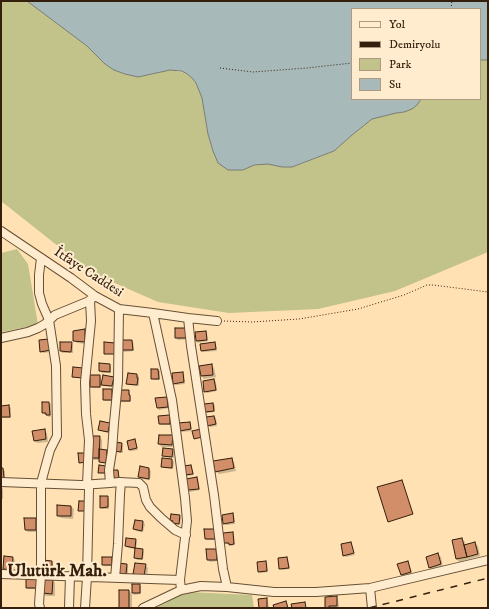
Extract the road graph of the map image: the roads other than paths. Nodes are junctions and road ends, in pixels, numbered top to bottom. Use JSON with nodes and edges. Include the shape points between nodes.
{"nodes":[{"id":1,"x":3,"y":236,"type":"edge"},
{"id":2,"x":41,"y":258,"type":"junction"},
{"id":3,"x":93,"y":298,"type":"junction"},
{"id":4,"x":119,"y":309,"type":"junction"},
{"id":5,"x":153,"y":312,"type":"junction"},
{"id":6,"x":188,"y":318,"type":"junction"},
{"id":7,"x":49,"y":320,"type":"junction"},
{"id":8,"x":217,"y":321,"type":"road end"},
{"id":9,"x":1,"y":338,"type":"edge"},
{"id":10,"x":1,"y":482,"type":"edge"},
{"id":11,"x":122,"y":482,"type":"junction"},
{"id":12,"x":41,"y":483,"type":"junction"},
{"id":13,"x":87,"y":484,"type":"junction"},
{"id":14,"x":110,"y":484,"type":"junction"},
{"id":15,"x":186,"y":535,"type":"junction"},
{"id":16,"x":488,"y":560,"type":"edge"},
{"id":17,"x":1,"y":574,"type":"edge"},
{"id":18,"x":41,"y":575,"type":"junction"},
{"id":19,"x":70,"y":576,"type":"junction"},
{"id":20,"x":87,"y":577,"type":"junction"},
{"id":21,"x":114,"y":578,"type":"junction"},
{"id":22,"x":180,"y":580,"type":"junction"},
{"id":23,"x":226,"y":587,"type":"junction"},
{"id":24,"x":370,"y":588,"type":"junction"},
{"id":25,"x":181,"y":590,"type":"junction"},
{"id":26,"x":40,"y":608,"type":"edge"},
{"id":27,"x":69,"y":608,"type":"edge"},
{"id":28,"x":85,"y":608,"type":"edge"},
{"id":29,"x":143,"y":608,"type":"edge"},
{"id":30,"x":372,"y":608,"type":"edge"}],
"edges":[{"from":1,"to":2,"type":"street","name":"İtfaye Caddesi"},
{"from":2,"to":3,"type":"street","name":"İtfaye Caddesi","via":[[71,278]]},
{"from":2,"to":7,"type":"street","via":[[39,293]]},
{"from":3,"to":4,"type":"street","name":"İtfaye Caddesi"},
{"from":3,"to":7,"type":"street"},
{"from":3,"to":13,"type":"street","via":[[85,382]]},
{"from":4,"to":5,"type":"street","name":"İtfaye Caddesi"},
{"from":4,"to":14,"type":"street","via":[[118,381],[109,470]]},
{"from":5,"to":6,"type":"street","name":"İtfaye Caddesi"},
{"from":5,"to":15,"type":"street","via":[[172,400],[187,521]]},
{"from":6,"to":8,"type":"street","name":"İtfaye Caddesi"},
{"from":6,"to":23,"type":"street"},
{"from":7,"to":9,"type":"street","via":[[28,332]]},
{"from":7,"to":12,"type":"street","via":[[56,366],[57,436],[50,450]]},
{"from":10,"to":12,"type":"street"},
{"from":11,"to":14,"type":"street"},
{"from":11,"to":15,"type":"street","via":[[139,483],[150,507],[171,526]]},
{"from":11,"to":21,"type":"street"},
{"from":12,"to":13,"type":"street"},
{"from":12,"to":18,"type":"street"},
{"from":13,"to":14,"type":"street"},
{"from":13,"to":20,"type":"street"},
{"from":15,"to":22,"type":"street"},
{"from":16,"to":24,"type":"street"},
{"from":17,"to":18,"type":"street"},
{"from":18,"to":19,"type":"street"},
{"from":18,"to":26,"type":"street"},
{"from":19,"to":20,"type":"street"},
{"from":19,"to":27,"type":"street"},
{"from":20,"to":21,"type":"street"},
{"from":20,"to":28,"type":"street"},
{"from":21,"to":22,"type":"street"},
{"from":22,"to":25,"type":"street"},
{"from":23,"to":24,"type":"street","via":[[274,592]]},
{"from":23,"to":25,"type":"street","via":[[201,586]]},
{"from":24,"to":30,"type":"street"},
{"from":25,"to":29,"type":"street"}]}
